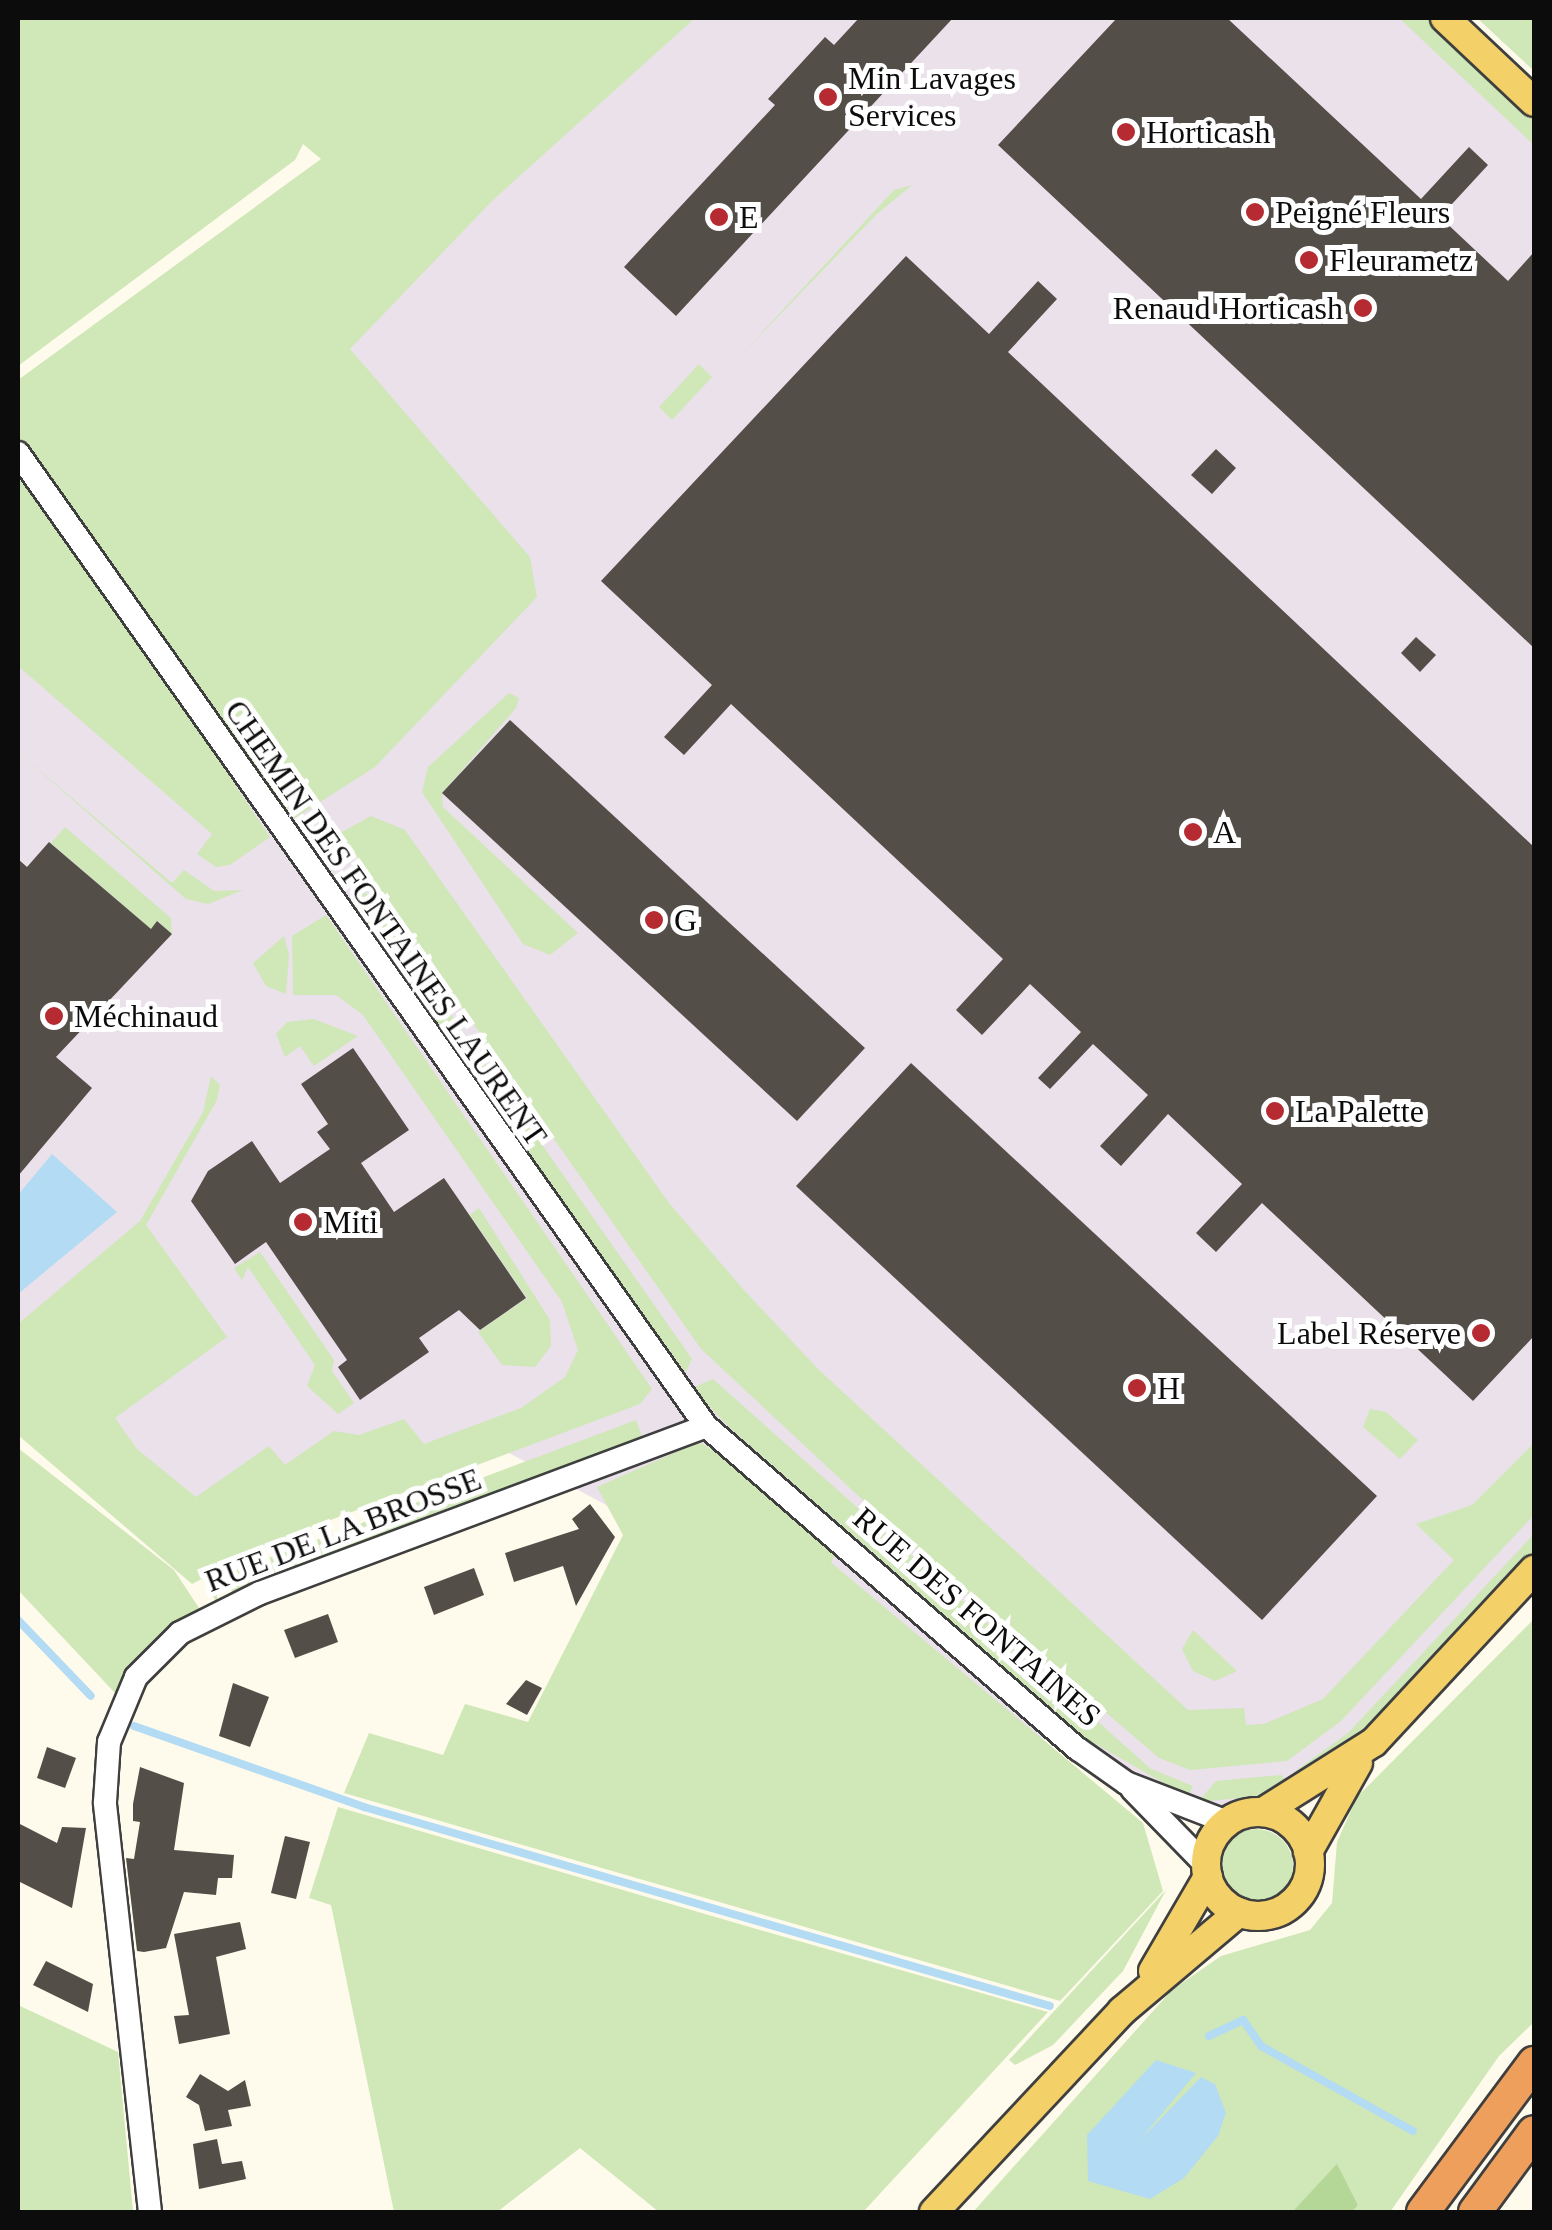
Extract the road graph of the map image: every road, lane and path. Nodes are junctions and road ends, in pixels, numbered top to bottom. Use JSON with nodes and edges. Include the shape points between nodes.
{"nodes":[{"id":1,"x":1445,"y":18,"type":"edge"},
{"id":2,"x":1534,"y":102,"type":"edge"},
{"id":3,"x":18,"y":453,"type":"edge"},
{"id":4,"x":706,"y":1426,"type":"junction"},
{"id":5,"x":1534,"y":1570,"type":"edge"},
{"id":6,"x":1374,"y":1742,"type":"junction"},
{"id":7,"x":1126,"y":1783,"type":"junction"},
{"id":8,"x":1263,"y":1812,"type":"junction"},
{"id":9,"x":1227,"y":1822,"type":"junction"},
{"id":10,"x":1308,"y":1852,"type":"junction"},
{"id":11,"x":1207,"y":1871,"type":"junction"},
{"id":12,"x":1239,"y":1912,"type":"junction"},
{"id":13,"x":1122,"y":2011,"type":"junction"},
{"id":14,"x":1534,"y":2063,"type":"edge"},
{"id":15,"x":1534,"y":2132,"type":"edge"},
{"id":16,"x":1534,"y":2161,"type":"edge"},
{"id":17,"x":1502,"y":2174,"type":"junction"},
{"id":18,"x":150,"y":2212,"type":"edge"},
{"id":19,"x":934,"y":2212,"type":"edge"},
{"id":20,"x":1423,"y":2212,"type":"edge"},
{"id":21,"x":1475,"y":2212,"type":"edge"}],
"edges":[{"from":1,"to":2,"type":"main road"},
{"from":3,"to":4,"type":"street","name":"CHEMIN DES FONTAINES LAURENT"},
{"from":4,"to":7,"type":"street","name":"RUE DES FONTAINES"},
{"from":4,"to":18,"type":"street","name":"RUE DE LA BROSSE","via":[[260,1593],[180,1634],[136,1677],[109,1742],[105,1802]]},
{"from":5,"to":6,"type":"main road"},
{"from":6,"to":8,"type":"main road"},
{"from":6,"to":10,"type":"main road","via":[[1342,1784]]},
{"from":7,"to":9,"type":"street","name":"RUE DES FONTAINES"},
{"from":7,"to":11,"type":"street"},
{"from":8,"to":9,"type":"main road"},
{"from":8,"to":10,"type":"main road","via":[[1296,1828]]},
{"from":9,"to":11,"type":"main road"},
{"from":10,"to":12,"type":"main road","via":[[1308,1879],[1298,1898],[1266,1916]]},
{"from":11,"to":12,"type":"main road","via":[[1216,1896]]},
{"from":11,"to":13,"type":"main road","via":[[1167,1950]]},
{"from":12,"to":13,"type":"main road"},
{"from":13,"to":19,"type":"main road"},
{"from":14,"to":20,"type":"highway"},
{"from":15,"to":17,"type":"highway"},
{"from":16,"to":17,"type":"highway"},
{"from":17,"to":21,"type":"highway"}]}
